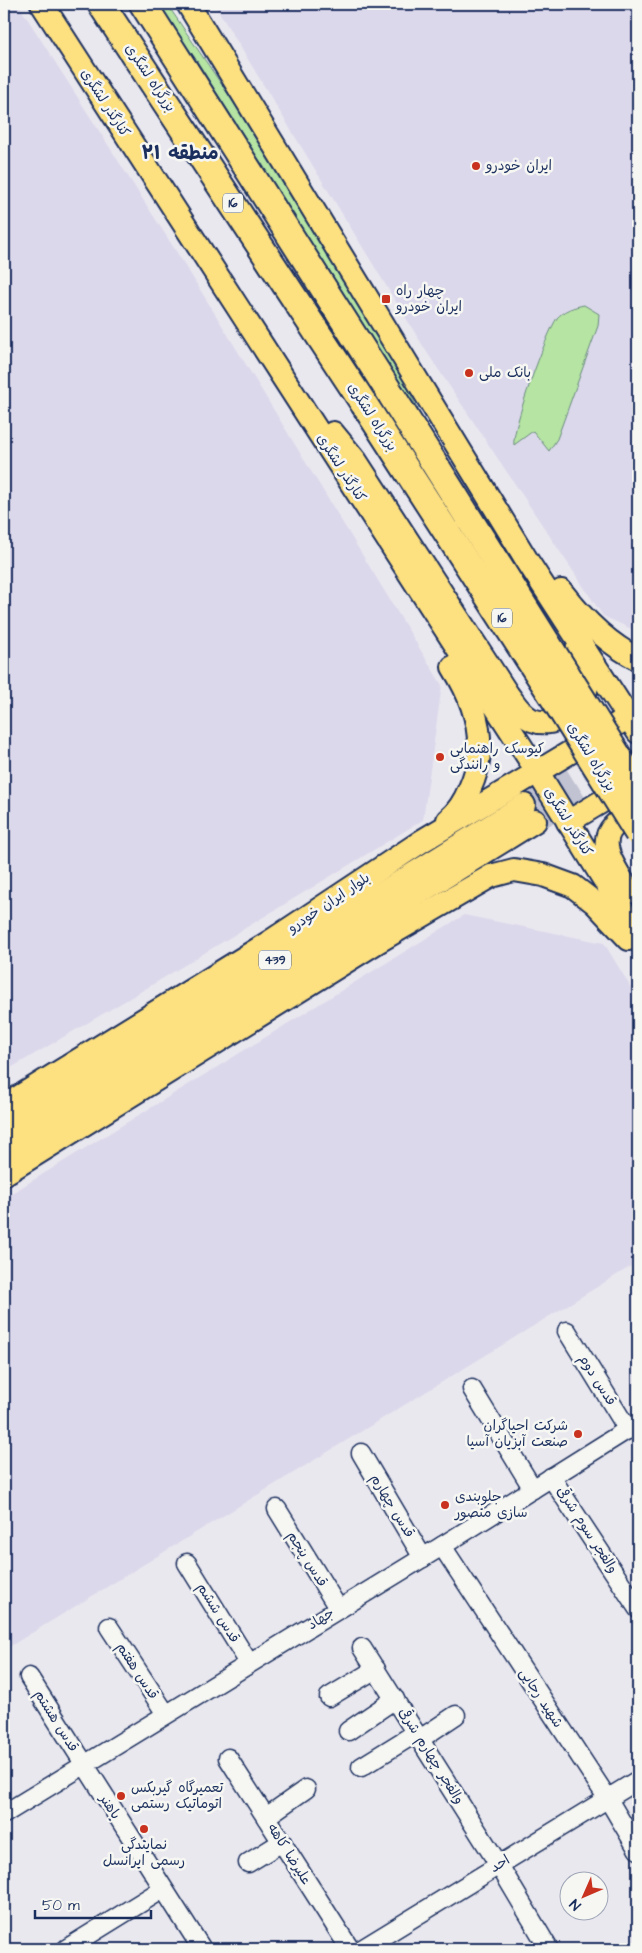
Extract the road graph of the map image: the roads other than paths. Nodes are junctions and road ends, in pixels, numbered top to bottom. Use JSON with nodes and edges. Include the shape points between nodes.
{"nodes":[{"id":1,"x":42,"y":4,"type":"edge"},
{"id":2,"x":50,"y":4,"type":"edge"},
{"id":3,"x":101,"y":4,"type":"edge"},
{"id":4,"x":143,"y":4,"type":"edge"},
{"id":5,"x":188,"y":4,"type":"edge"},
{"id":6,"x":74,"y":56,"type":"junction"},
{"id":7,"x":274,"y":364,"type":"junction"},
{"id":8,"x":493,"y":504,"type":"junction"},
{"id":9,"x":528,"y":562,"type":"junction"},
{"id":10,"x":638,"y":660,"type":"edge"},
{"id":11,"x":634,"y":724,"type":"edge"},
{"id":12,"x":537,"y":771,"type":"junction"},
{"id":13,"x":638,"y":779,"type":"edge"},
{"id":14,"x":638,"y":788,"type":"edge"},
{"id":15,"x":638,"y":812,"type":"edge"},
{"id":16,"x":529,"y":813,"type":"tunnel mouth"},
{"id":17,"x":568,"y":822,"type":"junction"},
{"id":18,"x":638,"y":833,"type":"edge"},
{"id":19,"x":422,"y":841,"type":"junction"},
{"id":20,"x":638,"y":906,"type":"edge"},
{"id":21,"x":638,"y":934,"type":"edge"},
{"id":22,"x":638,"y":950,"type":"edge"},
{"id":23,"x":4,"y":1106,"type":"edge"},
{"id":24,"x":32,"y":1122,"type":"junction"},
{"id":25,"x":4,"y":1128,"type":"edge"},
{"id":26,"x":4,"y":1150,"type":"edge"},
{"id":27,"x":4,"y":1174,"type":"edge"},
{"id":28,"x":567,"y":1331,"type":"dead end"},
{"id":29,"x":472,"y":1389,"type":"dead end"},
{"id":30,"x":633,"y":1426,"type":"edge"},
{"id":31,"x":361,"y":1453,"type":"dead end"},
{"id":32,"x":551,"y":1477,"type":"junction"},
{"id":33,"x":532,"y":1489,"type":"junction"},
{"id":34,"x":277,"y":1509,"type":"dead end"},
{"id":35,"x":442,"y":1546,"type":"junction"},
{"id":36,"x":423,"y":1558,"type":"junction"},
{"id":37,"x":187,"y":1563,"type":"dead end"},
{"id":38,"x":338,"y":1608,"type":"junction"},
{"id":39,"x":638,"y":1608,"type":"edge"},
{"id":40,"x":109,"y":1627,"type":"dead end"},
{"id":41,"x":362,"y":1648,"type":"dead end"},
{"id":42,"x":249,"y":1663,"type":"junction"},
{"id":43,"x":376,"y":1669,"type":"junction"},
{"id":44,"x":29,"y":1677,"type":"dead end"},
{"id":45,"x":329,"y":1697,"type":"dead end"},
{"id":46,"x":395,"y":1699,"type":"junction"},
{"id":47,"x":166,"y":1714,"type":"junction"},
{"id":48,"x":456,"y":1715,"type":"dead end"},
{"id":49,"x":348,"y":1732,"type":"dead end"},
{"id":50,"x":418,"y":1736,"type":"junction"},
{"id":51,"x":228,"y":1758,"type":"dead end"},
{"id":52,"x":83,"y":1765,"type":"junction"},
{"id":53,"x":361,"y":1767,"type":"dead end"},
{"id":54,"x":638,"y":1780,"type":"edge"},
{"id":55,"x":306,"y":1789,"type":"dead end"},
{"id":56,"x":608,"y":1799,"type":"junction"},
{"id":57,"x":4,"y":1814,"type":"edge"},
{"id":58,"x":266,"y":1817,"type":"junction"},
{"id":59,"x":282,"y":1842,"type":"junction"},
{"id":60,"x":638,"y":1850,"type":"edge"},
{"id":61,"x":248,"y":1863,"type":"dead end"},
{"id":62,"x":499,"y":1865,"type":"junction"},
{"id":63,"x":162,"y":1889,"type":"junction"},
{"id":64,"x":66,"y":1949,"type":"edge"},
{"id":65,"x":202,"y":1949,"type":"edge"},
{"id":66,"x":350,"y":1949,"type":"edge"},
{"id":67,"x":362,"y":1949,"type":"edge"},
{"id":68,"x":549,"y":1949,"type":"edge"}],
"edges":[{"from":1,"to":6,"type":"main road","name":"کنارگذر لشگری"},
{"from":2,"to":6,"type":"main road"},
{"from":3,"to":18,"type":"highway","name":"بزرگراه لشگری","number":"16","bridge":true,"via":[[364,404]]},
{"from":4,"to":14,"type":"highway","name":"بزرگراه لشگری","number":"16","bridge":true},
{"from":5,"to":8,"type":"main road"},
{"from":6,"to":7,"type":"main road","name":"کنارگذر لشگری"},
{"from":7,"to":9,"type":"main road","via":[[356,461],[519,710],[530,719],[550,722],[560,719],[579,704],[585,693],[586,680],[574,645]]},
{"from":7,"to":12,"type":"main road","name":"کنارگذر لشگری"},
{"from":7,"to":19,"type":"main road","via":[[331,477],[464,684],[475,710],[481,744],[477,774],[452,817]]},
{"from":8,"to":9,"type":"main road"},
{"from":8,"to":10,"type":"main road","via":[[582,615],[620,650]]},
{"from":9,"to":11,"type":"main road"},
{"from":11,"to":12,"type":"main road","name":"بلوار ایران خودرو","number":"439"},
{"from":12,"to":17,"type":"main road","name":"کنارگذر لشگری"},
{"from":12,"to":19,"type":"main road","name":"بلوار ایران خودرو","number":"439"},
{"from":13,"to":17,"type":"main road"},
{"from":15,"to":20,"type":"main road","via":[[611,828],[604,844]]},
{"from":16,"to":24,"type":"main road","number":"439"},
{"from":17,"to":21,"type":"main road","name":"کنارگذر لشگری"},
{"from":19,"to":23,"type":"main road","name":"بلوار ایران خودرو","number":"439","via":[[272,941]]},
{"from":22,"to":27,"type":"main road","via":[[595,903],[572,886],[543,875],[514,870],[491,876],[433,907]]},
{"from":24,"to":25,"type":"main road"},
{"from":24,"to":26,"type":"main road"},
{"from":28,"to":30,"type":"street","name":"قدس دوم"},
{"from":29,"to":33,"type":"street"},
{"from":30,"to":32,"type":"street","name":"جهاد"},
{"from":31,"to":36,"type":"street","name":"قدس چهارم"},
{"from":32,"to":33,"type":"street","name":"جهاد"},
{"from":32,"to":39,"type":"street","name":"والفجر سوم شرقی"},
{"from":33,"to":35,"type":"street","name":"جهاد"},
{"from":34,"to":38,"type":"street","name":"قدس پنجم"},
{"from":35,"to":36,"type":"street","name":"جهاد"},
{"from":35,"to":56,"type":"street","name":"شهید رجایی"},
{"from":36,"to":38,"type":"street","name":"جهاد"},
{"from":37,"to":42,"type":"street","name":"قدس ششم"},
{"from":38,"to":42,"type":"street","name":"جهاد"},
{"from":40,"to":47,"type":"street","name":"قدس هفتم"},
{"from":41,"to":43,"type":"street","name":"والفجر چهارم شرقی"},
{"from":42,"to":47,"type":"street","name":"جهاد"},
{"from":43,"to":45,"type":"street"},
{"from":43,"to":46,"type":"street","name":"والفجر چهارم شرقی"},
{"from":44,"to":52,"type":"street","name":"قدس هشتم"},
{"from":46,"to":49,"type":"street"},
{"from":46,"to":50,"type":"street","name":"والفجر چهارم شرقی"},
{"from":47,"to":52,"type":"street","name":"جهاد"},
{"from":48,"to":50,"type":"street"},
{"from":50,"to":53,"type":"street"},
{"from":50,"to":62,"type":"street","name":"والفجر چهارم شرقی"},
{"from":51,"to":58,"type":"street","name":"علیرضا کاهه"},
{"from":52,"to":57,"type":"street","name":"جهاد"},
{"from":52,"to":63,"type":"street","name":"باهنر"},
{"from":54,"to":56,"type":"street","name":"احد"},
{"from":55,"to":58,"type":"street"},
{"from":56,"to":60,"type":"street","name":"شهید رجایی"},
{"from":56,"to":62,"type":"street","name":"احد"},
{"from":58,"to":59,"type":"street","name":"علیرضا کاهه"},
{"from":59,"to":61,"type":"street"},
{"from":59,"to":66,"type":"street","name":"علیرضا کاهه"},
{"from":62,"to":67,"type":"street","name":"احد"},
{"from":62,"to":68,"type":"street","name":"والفجر چهارم شرقی"},
{"from":63,"to":64,"type":"street"},
{"from":63,"to":65,"type":"street","name":"باهنر"}]}
